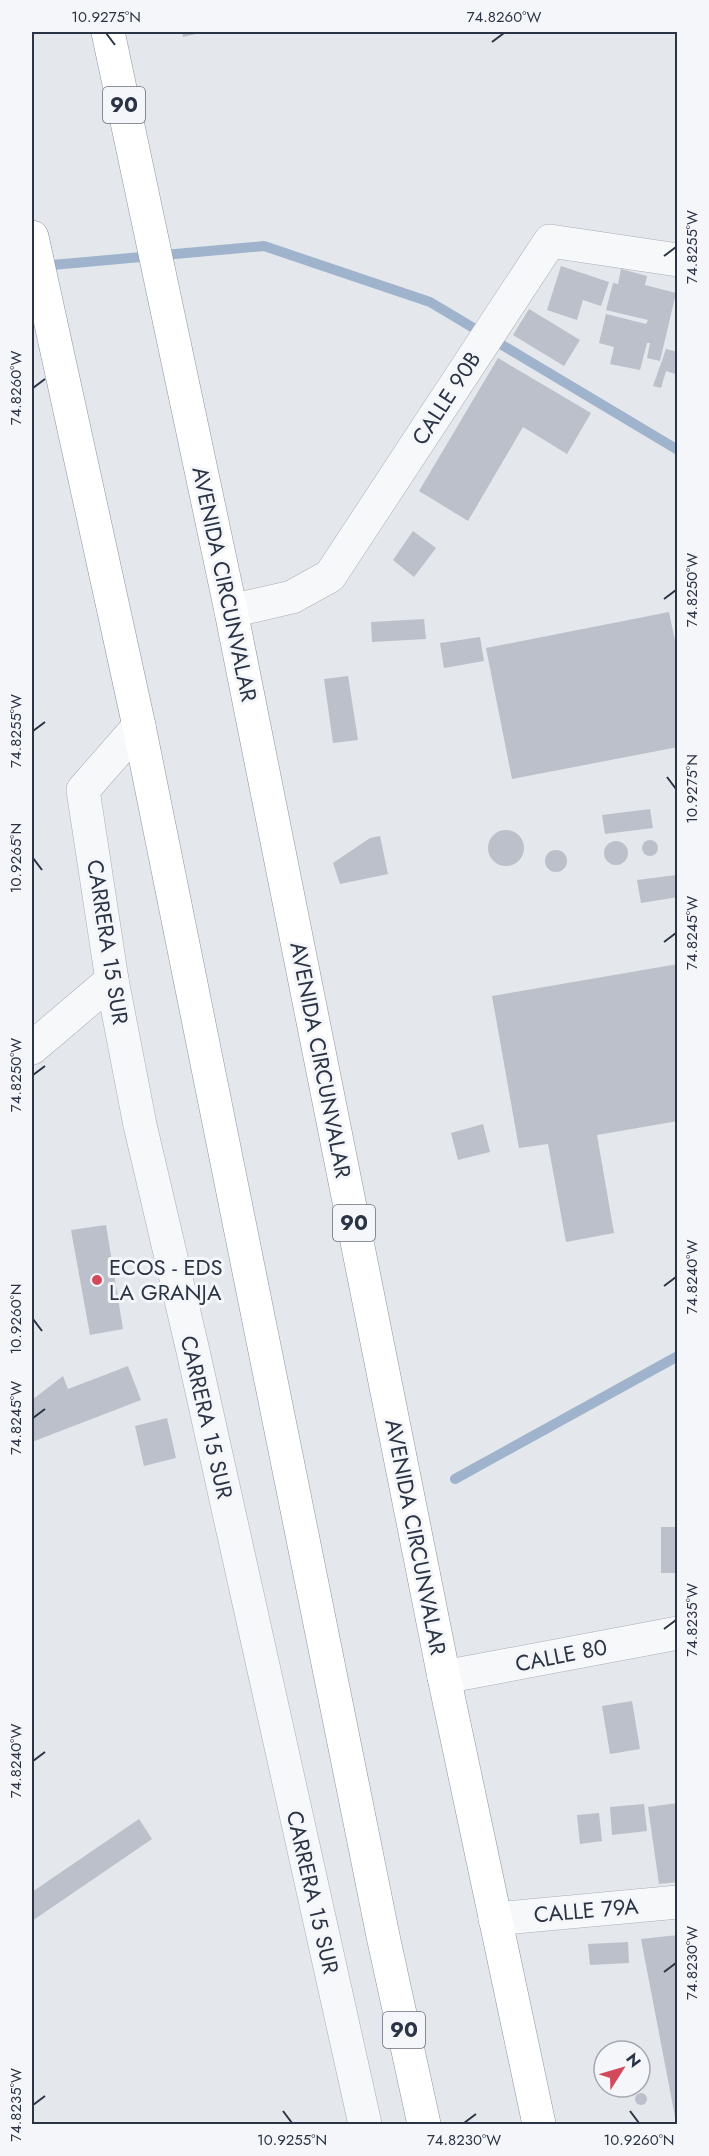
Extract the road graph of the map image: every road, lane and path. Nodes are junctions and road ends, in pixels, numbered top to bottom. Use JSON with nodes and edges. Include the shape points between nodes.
{"nodes":[{"id":1,"x":108,"y":32,"type":"edge"},
{"id":2,"x":32,"y":237,"type":"edge"},
{"id":3,"x":678,"y":260,"type":"edge"},
{"id":4,"x":231,"y":611,"type":"junction"},
{"id":5,"x":139,"y":726,"type":"junction"},
{"id":6,"x":112,"y":980,"type":"junction"},
{"id":7,"x":32,"y":1048,"type":"edge"},
{"id":8,"x":678,"y":1633,"type":"edge"},
{"id":9,"x":444,"y":1677,"type":"junction"},
{"id":10,"x":678,"y":1902,"type":"edge"},
{"id":11,"x":495,"y":1919,"type":"junction"},
{"id":12,"x":365,"y":2124,"type":"edge"},
{"id":13,"x":424,"y":2124,"type":"edge"},
{"id":14,"x":539,"y":2124,"type":"edge"}],
"edges":[{"from":1,"to":4,"type":"highway","name":"AVENIDA CIRCUNVALAR","number":"90"},
{"from":2,"to":5,"type":"highway","number":"90"},
{"from":3,"to":4,"type":"street","name":"CALLE 90B","via":[[549,241],[330,576],[292,597]]},
{"from":4,"to":9,"type":"highway","name":"AVENIDA CIRCUNVALAR","number":"90"},
{"from":5,"to":6,"type":"street","name":"CARRERA 15 SUR","via":[[83,790]]},
{"from":5,"to":13,"type":"highway","number":"90"},
{"from":6,"to":7,"type":"street"},
{"from":6,"to":12,"type":"street","name":"CARRERA 15 SUR","via":[[140,1125]]},
{"from":8,"to":9,"type":"street","name":"CALLE 80"},
{"from":9,"to":11,"type":"highway","name":"AVENIDA CIRCUNVALAR","number":"90"},
{"from":10,"to":11,"type":"street","name":"CALLE 79A"},
{"from":11,"to":14,"type":"highway","name":"AVENIDA CIRCUNVALAR","number":"90"}]}
